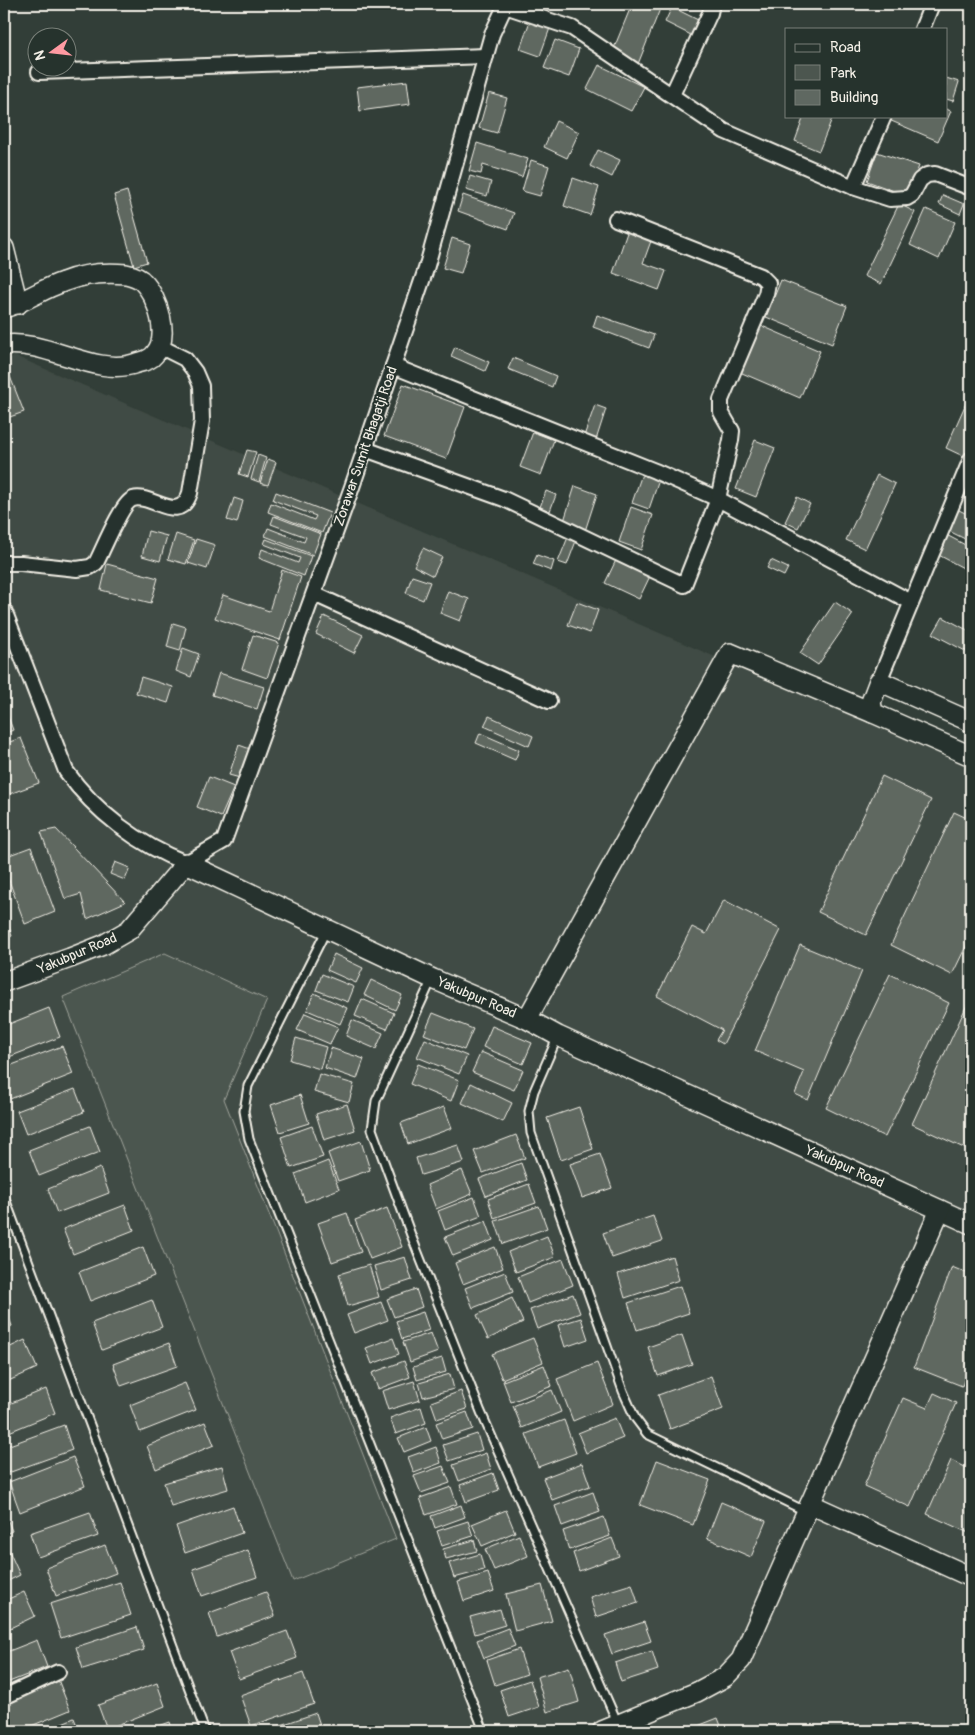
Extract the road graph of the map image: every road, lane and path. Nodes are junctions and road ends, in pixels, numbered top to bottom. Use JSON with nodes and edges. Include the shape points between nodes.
{"nodes":[{"id":1,"x":712,"y":4,"type":"edge"},
{"id":2,"x":932,"y":4,"type":"edge"},
{"id":3,"x":505,"y":5,"type":"edge"},
{"id":4,"x":922,"y":28,"type":"edge"},
{"id":5,"x":486,"y":56,"type":"junction"},
{"id":6,"x":78,"y":71,"type":"edge"},
{"id":7,"x":672,"y":95,"type":"junction"},
{"id":8,"x":883,"y":118,"type":"edge"},
{"id":9,"x":853,"y":188,"type":"junction"},
{"id":10,"x":971,"y":188,"type":"edge"},
{"id":11,"x":616,"y":218,"type":"dead end"},
{"id":12,"x":4,"y":248,"type":"edge"},
{"id":13,"x":11,"y":306,"type":"edge"},
{"id":14,"x":4,"y":345,"type":"edge"},
{"id":15,"x":159,"y":346,"type":"junction"},
{"id":16,"x":393,"y":366,"type":"junction"},
{"id":17,"x":365,"y":449,"type":"junction"},
{"id":18,"x":971,"y":459,"type":"edge"},
{"id":19,"x":718,"y":499,"type":"junction"},
{"id":20,"x":4,"y":563,"type":"edge"},
{"id":21,"x":314,"y":594,"type":"junction"},
{"id":22,"x":910,"y":602,"type":"junction"},
{"id":23,"x":4,"y":610,"type":"edge"},
{"id":24,"x":879,"y":680,"type":"junction"},
{"id":25,"x":549,"y":701,"type":"dead end"},
{"id":26,"x":873,"y":713,"type":"junction"},
{"id":27,"x":971,"y":722,"type":"edge"},
{"id":28,"x":971,"y":756,"type":"edge"},
{"id":29,"x":186,"y":863,"type":"junction"},
{"id":30,"x":327,"y":930,"type":"junction"},
{"id":31,"x":433,"y":979,"type":"junction"},
{"id":32,"x":4,"y":982,"type":"edge"},
{"id":33,"x":527,"y":1018,"type":"junction"},
{"id":34,"x":558,"y":1036,"type":"junction"},
{"id":35,"x":4,"y":1196,"type":"edge"},
{"id":36,"x":940,"y":1210,"type":"junction"},
{"id":37,"x":971,"y":1224,"type":"edge"},
{"id":38,"x":808,"y":1508,"type":"junction"},
{"id":39,"x":971,"y":1577,"type":"edge"},
{"id":40,"x":58,"y":1672,"type":"dead end"},
{"id":41,"x":4,"y":1697,"type":"edge"},
{"id":42,"x":610,"y":1728,"type":"edge"},
{"id":43,"x":205,"y":1731,"type":"edge"},
{"id":44,"x":484,"y":1731,"type":"edge"}],
"edges":[{"from":1,"to":7,"type":"street"},
{"from":2,"to":4,"type":"street"},
{"from":3,"to":5,"type":"street","name":"Zorawar Sumit Bhagatji Road"},
{"from":3,"to":7,"type":"street","via":[[572,28]]},
{"from":5,"to":6,"type":"street"},
{"from":5,"to":16,"type":"street","name":"Zorawar Sumit Bhagatji Road","via":[[426,269]]},
{"from":7,"to":9,"type":"street","via":[[724,132]]},
{"from":8,"to":9,"type":"street"},
{"from":9,"to":10,"type":"street","via":[[890,199],[907,198],[920,180],[935,174]]},
{"from":11,"to":19,"type":"street","via":[[761,276],[768,284],[721,400],[721,412],[732,431],[732,440]]},
{"from":12,"to":13,"type":"street"},
{"from":13,"to":15,"type":"street","via":[[63,282],[101,273],[129,274],[143,281],[155,301],[163,339]]},
{"from":14,"to":15,"type":"street","via":[[17,343],[111,366],[136,364],[154,356]]},
{"from":15,"to":20,"type":"street","via":[[185,359],[201,386],[202,421],[187,502],[180,507],[133,499],[127,503],[96,563],[90,567],[77,569]]},
{"from":16,"to":17,"type":"street","name":"Zorawar Sumit Bhagatji Road"},
{"from":16,"to":19,"type":"street"},
{"from":17,"to":19,"type":"street","via":[[504,499],[684,585]]},
{"from":17,"to":21,"type":"street","name":"Zorawar Sumit Bhagatji Road"},
{"from":18,"to":22,"type":"street"},
{"from":19,"to":22,"type":"street"},
{"from":21,"to":25,"type":"street"},
{"from":21,"to":29,"type":"street","name":"Zorawar Sumit Bhagatji Road","via":[[224,841]]},
{"from":22,"to":24,"type":"street"},
{"from":23,"to":29,"type":"street","via":[[66,771],[80,791],[134,836],[167,856]]},
{"from":24,"to":26,"type":"street","via":[[871,702]]},
{"from":24,"to":27,"type":"street"},
{"from":26,"to":28,"type":"street"},
{"from":26,"to":33,"type":"street","via":[[730,653]]},
{"from":29,"to":30,"type":"street","name":"Yakubpur Road"},
{"from":29,"to":32,"type":"street","name":"Yakubpur Road","via":[[129,930],[79,955]]},
{"from":30,"to":31,"type":"street","name":"Yakubpur Road"},
{"from":30,"to":44,"type":"lane","via":[[248,1086],[244,1111],[249,1140]]},
{"from":31,"to":33,"type":"street","name":"Yakubpur Road"},
{"from":31,"to":42,"type":"lane","via":[[376,1101],[372,1128],[410,1235]]},
{"from":33,"to":34,"type":"street","name":"Yakubpur Road"},
{"from":34,"to":36,"type":"street","name":"Yakubpur Road"},
{"from":34,"to":38,"type":"lane","via":[[534,1091],[529,1111],[531,1133],[635,1418],[647,1434]]},
{"from":35,"to":43,"type":"lane"},
{"from":36,"to":37,"type":"street","name":"Yakubpur Road"},
{"from":36,"to":38,"type":"street"},
{"from":38,"to":39,"type":"street"},
{"from":38,"to":42,"type":"street","via":[[741,1660],[725,1677],[697,1692]]},
{"from":40,"to":41,"type":"street"}]}
